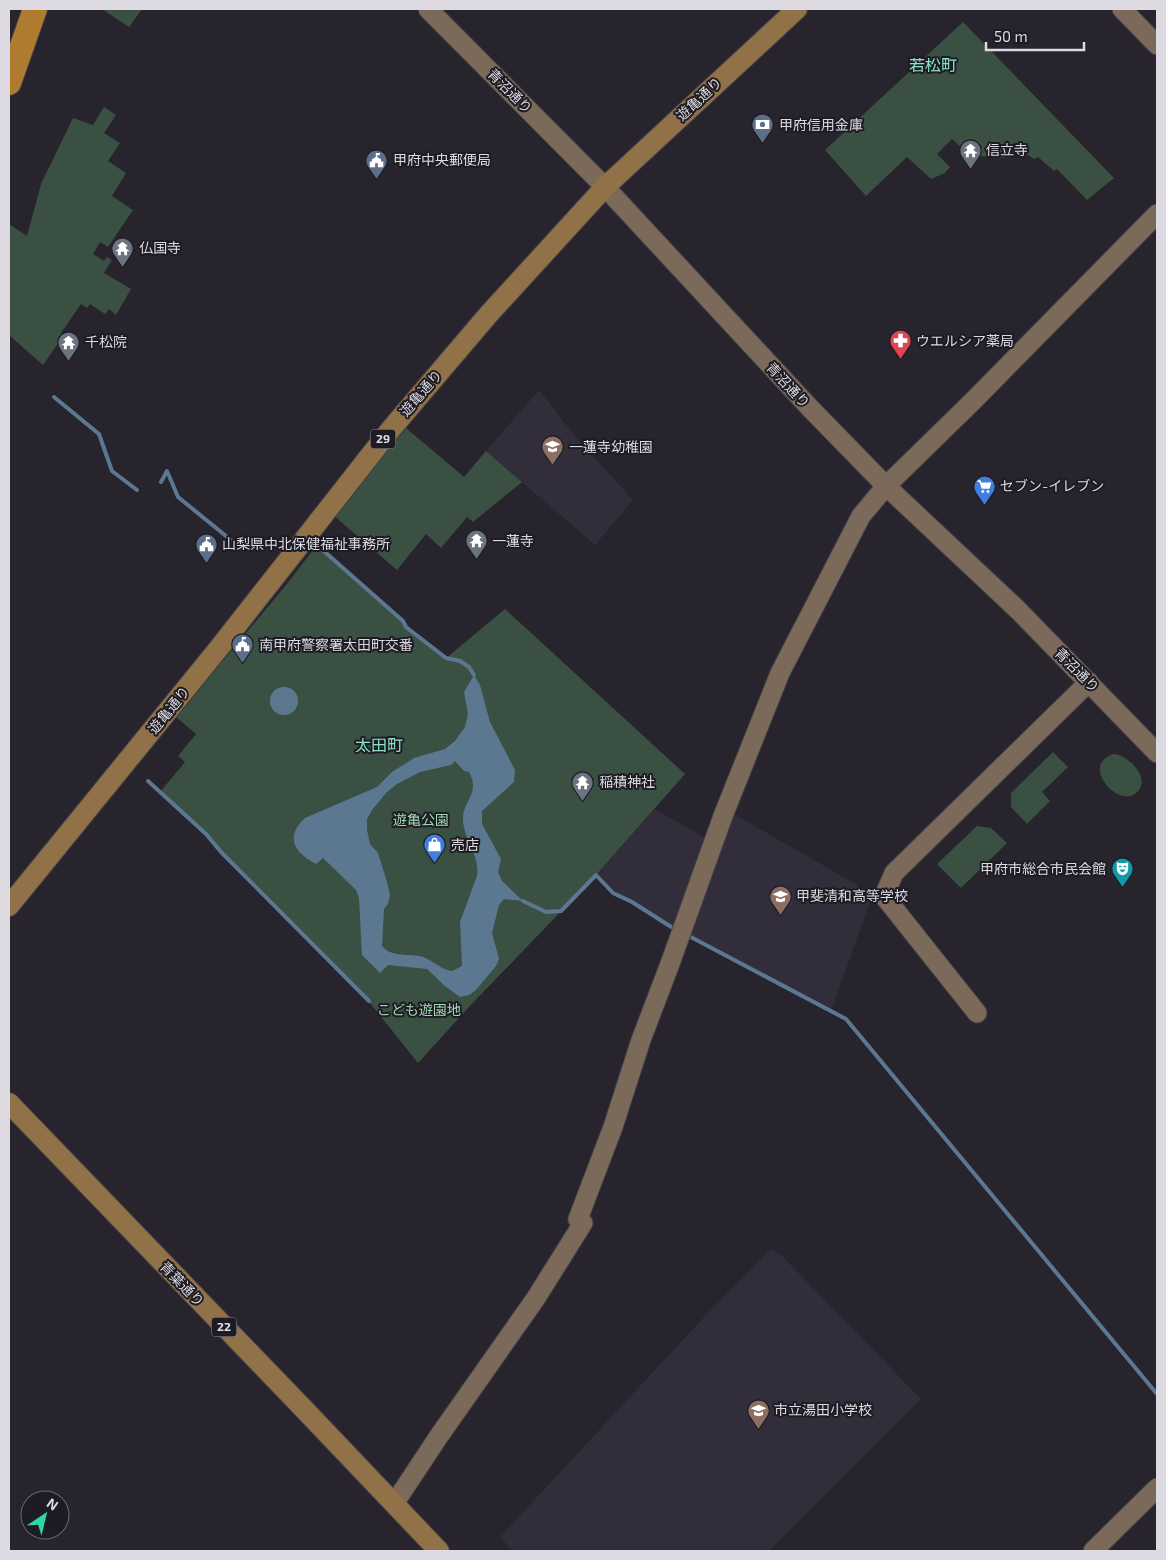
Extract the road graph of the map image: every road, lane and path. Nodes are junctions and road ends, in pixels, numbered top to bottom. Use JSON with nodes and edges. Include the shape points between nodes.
{"nodes":[{"id":1,"x":35,"y":9,"type":"edge"},
{"id":2,"x":428,"y":9,"type":"edge"},
{"id":3,"x":797,"y":9,"type":"edge"},
{"id":4,"x":1122,"y":9,"type":"edge"},
{"id":5,"x":1157,"y":45,"type":"edge"},
{"id":6,"x":9,"y":83,"type":"edge"},
{"id":7,"x":605,"y":187,"type":"junction"},
{"id":8,"x":1157,"y":214,"type":"edge"},
{"id":9,"x":886,"y":486,"type":"junction"},
{"id":10,"x":1089,"y":682,"type":"junction"},
{"id":11,"x":1157,"y":753,"type":"edge"},
{"id":12,"x":9,"y":906,"type":"edge"},
{"id":13,"x":977,"y":1013,"type":"dead end"},
{"id":14,"x":9,"y":1103,"type":"edge"},
{"id":15,"x":1157,"y":1488,"type":"edge"},
{"id":16,"x":394,"y":1504,"type":"junction"},
{"id":17,"x":438,"y":1551,"type":"edge"},
{"id":18,"x":1093,"y":1551,"type":"edge"}],
"edges":[{"from":1,"to":6,"type":"highway"},
{"from":2,"to":7,"type":"street","name":"青沼通り"},
{"from":3,"to":7,"type":"main road","name":"遊亀通り","number":"29"},
{"from":4,"to":5,"type":"street"},
{"from":7,"to":9,"type":"street","name":"青沼通り"},
{"from":7,"to":12,"type":"main road","name":"遊亀通り","number":"29","via":[[488,315],[391,429],[219,648]]},
{"from":8,"to":9,"type":"street"},
{"from":9,"to":10,"type":"street","name":"青沼通り"},
{"from":9,"to":16,"type":"street","via":[[862,516],[780,673],[722,816],[641,1040],[578,1219],[583,1223],[536,1298]]},
{"from":10,"to":11,"type":"street","name":"青沼通り"},
{"from":10,"to":13,"type":"street","via":[[894,873],[884,896]]},
{"from":14,"to":16,"type":"main road","name":"青葉通り","number":"22"},
{"from":15,"to":18,"type":"street"},
{"from":16,"to":17,"type":"main road","name":"青葉通り","number":"22"}]}
